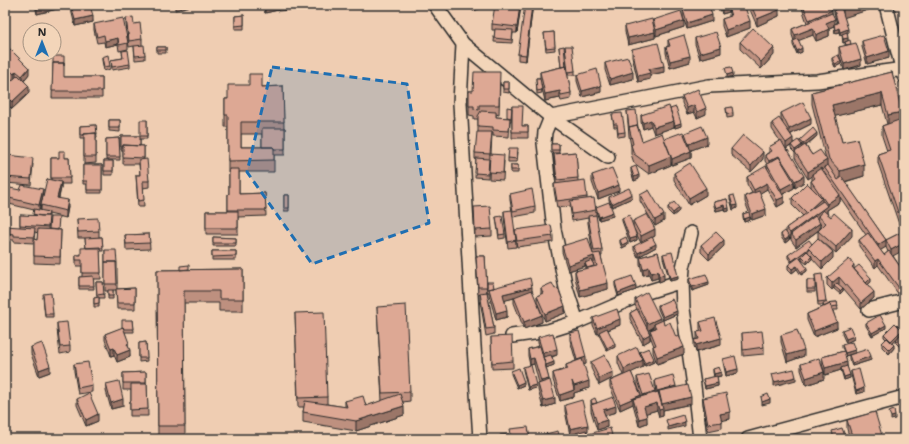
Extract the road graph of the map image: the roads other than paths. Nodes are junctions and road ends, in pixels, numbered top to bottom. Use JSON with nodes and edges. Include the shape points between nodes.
{"nodes":[{"id":1,"x":435,"y":5,"type":"edge"},
{"id":2,"x":886,"y":5,"type":"edge"},
{"id":3,"x":464,"y":44,"type":"junction"},
{"id":4,"x":904,"y":72,"type":"edge"},
{"id":5,"x":551,"y":117,"type":"junction"},
{"id":6,"x":608,"y":157,"type":"dead end"},
{"id":7,"x":691,"y":233,"type":"dead end"},
{"id":8,"x":682,"y":281,"type":"junction"},
{"id":9,"x":904,"y":301,"type":"edge"},
{"id":10,"x":869,"y":310,"type":"dead end"},
{"id":11,"x":577,"y":322,"type":"junction"},
{"id":12,"x":512,"y":336,"type":"edge"},
{"id":13,"x":904,"y":397,"type":"edge"},
{"id":14,"x":480,"y":439,"type":"edge"},
{"id":15,"x":700,"y":439,"type":"edge"},
{"id":16,"x":748,"y":439,"type":"edge"}],
"edges":[{"from":1,"to":3,"type":"street"},
{"from":2,"to":4,"type":"street"},
{"from":3,"to":5,"type":"street"},
{"from":3,"to":14,"type":"street","via":[[460,103]]},
{"from":4,"to":5,"type":"street","via":[[817,81],[709,86]]},
{"from":5,"to":6,"type":"street"},
{"from":5,"to":11,"type":"street","via":[[544,143],[554,229],[566,288]]},
{"from":7,"to":8,"type":"street"},
{"from":8,"to":11,"type":"street","via":[[647,292]]},
{"from":8,"to":15,"type":"street","via":[[683,309]]},
{"from":9,"to":10,"type":"street"},
{"from":11,"to":12,"type":"street","via":[[548,331]]},
{"from":13,"to":16,"type":"street"}]}
